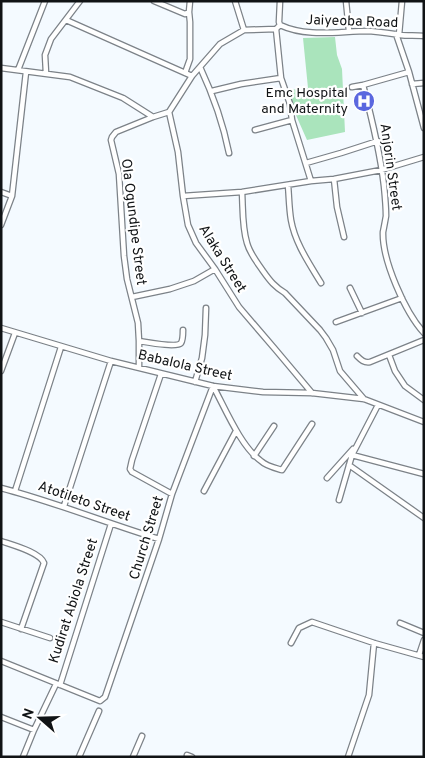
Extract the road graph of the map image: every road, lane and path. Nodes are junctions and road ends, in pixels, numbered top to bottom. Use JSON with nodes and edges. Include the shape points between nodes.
{"nodes":[{"id":1,"x":80,"y":1,"type":"edge"},
{"id":2,"x":154,"y":1,"type":"edge"},
{"id":3,"x":190,"y":1,"type":"edge"},
{"id":4,"x":235,"y":1,"type":"edge"},
{"id":5,"x":280,"y":1,"type":"edge"},
{"id":6,"x":346,"y":1,"type":"edge"},
{"id":7,"x":402,"y":1,"type":"edge"},
{"id":8,"x":43,"y":2,"type":"edge"},
{"id":9,"x":189,"y":12,"type":"junction"},
{"id":10,"x":66,"y":20,"type":"junction"},
{"id":11,"x":278,"y":27,"type":"junction"},
{"id":12,"x":244,"y":30,"type":"junction"},
{"id":13,"x":350,"y":31,"type":"junction"},
{"id":14,"x":398,"y":34,"type":"junction"},
{"id":15,"x":424,"y":36,"type":"edge"},
{"id":16,"x":200,"y":67,"type":"junction"},
{"id":17,"x":1,"y":68,"type":"edge"},
{"id":18,"x":18,"y":70,"type":"junction"},
{"id":19,"x":26,"y":72,"type":"junction"},
{"id":20,"x":409,"y":72,"type":"junction"},
{"id":21,"x":46,"y":73,"type":"junction"},
{"id":22,"x":185,"y":73,"type":"junction"},
{"id":23,"x":192,"y":76,"type":"junction"},
{"id":24,"x":281,"y":78,"type":"junction"},
{"id":25,"x":424,"y":83,"type":"edge"},
{"id":26,"x":412,"y":84,"type":"junction"},
{"id":27,"x":363,"y":85,"type":"junction"},
{"id":28,"x":352,"y":87,"type":"dead end"},
{"id":29,"x":212,"y":91,"type":"junction"},
{"id":30,"x":169,"y":112,"type":"junction"},
{"id":31,"x":153,"y":117,"type":"junction"},
{"id":32,"x":292,"y":120,"type":"junction"},
{"id":33,"x":424,"y":128,"type":"edge"},
{"id":34,"x":255,"y":130,"type":"dead end"},
{"id":35,"x":378,"y":141,"type":"junction"},
{"id":36,"x":229,"y":153,"type":"dead end"},
{"id":37,"x":424,"y":157,"type":"edge"},
{"id":38,"x":306,"y":162,"type":"junction"},
{"id":39,"x":382,"y":170,"type":"junction"},
{"id":40,"x":334,"y":179,"type":"junction"},
{"id":41,"x":311,"y":181,"type":"junction"},
{"id":42,"x":288,"y":185,"type":"junction"},
{"id":43,"x":1,"y":192,"type":"edge"},
{"id":44,"x":242,"y":192,"type":"junction"},
{"id":45,"x":12,"y":196,"type":"junction"},
{"id":46,"x":183,"y":196,"type":"junction"},
{"id":47,"x":2,"y":218,"type":"edge"},
{"id":48,"x":1,"y":225,"type":"edge"},
{"id":49,"x":344,"y":237,"type":"dead end"},
{"id":50,"x":215,"y":269,"type":"junction"},
{"id":51,"x":321,"y":283,"type":"dead end"},
{"id":52,"x":350,"y":288,"type":"dead end"},
{"id":53,"x":132,"y":297,"type":"junction"},
{"id":54,"x":402,"y":298,"type":"junction"},
{"id":55,"x":206,"y":308,"type":"dead end"},
{"id":56,"x":362,"y":313,"type":"junction"},
{"id":57,"x":336,"y":322,"type":"dead end"},
{"id":58,"x":1,"y":328,"type":"edge"},
{"id":59,"x":183,"y":330,"type":"dead end"},
{"id":60,"x":15,"y":333,"type":"junction"},
{"id":61,"x":424,"y":333,"type":"edge"},
{"id":62,"x":424,"y":340,"type":"edge"},
{"id":63,"x":139,"y":342,"type":"junction"},
{"id":64,"x":61,"y":347,"type":"junction"},
{"id":65,"x":389,"y":355,"type":"junction"},
{"id":66,"x":357,"y":356,"type":"dead end"},
{"id":67,"x":111,"y":360,"type":"junction"},
{"id":68,"x":139,"y":368,"type":"junction"},
{"id":69,"x":1,"y":371,"type":"edge"},
{"id":70,"x":161,"y":374,"type":"junction"},
{"id":71,"x":195,"y":382,"type":"junction"},
{"id":72,"x":213,"y":386,"type":"junction"},
{"id":73,"x":312,"y":393,"type":"junction"},
{"id":74,"x":364,"y":399,"type":"junction"},
{"id":75,"x":424,"y":400,"type":"edge"},
{"id":76,"x":378,"y":405,"type":"junction"},
{"id":77,"x":424,"y":422,"type":"edge"},
{"id":78,"x":312,"y":424,"type":"dead end"},
{"id":79,"x":274,"y":426,"type":"dead end"},
{"id":80,"x":236,"y":431,"type":"junction"},
{"id":81,"x":356,"y":446,"type":"junction"},
{"id":82,"x":352,"y":455,"type":"junction"},
{"id":83,"x":254,"y":456,"type":"junction"},
{"id":84,"x":350,"y":465,"type":"junction"},
{"id":85,"x":424,"y":474,"type":"edge"},
{"id":86,"x":327,"y":478,"type":"dead end"},
{"id":87,"x":1,"y":488,"type":"edge"},
{"id":88,"x":204,"y":491,"type":"dead end"},
{"id":89,"x":15,"y":492,"type":"junction"},
{"id":90,"x":172,"y":494,"type":"junction"},
{"id":91,"x":339,"y":500,"type":"dead end"},
{"id":92,"x":64,"y":506,"type":"junction"},
{"id":93,"x":424,"y":518,"type":"edge"},
{"id":94,"x":111,"y":524,"type":"junction"},
{"id":95,"x":160,"y":539,"type":"junction"},
{"id":96,"x":1,"y":541,"type":"edge"},
{"id":97,"x":1,"y":622,"type":"edge"},
{"id":98,"x":400,"y":623,"type":"dead end"},
{"id":99,"x":21,"y":629,"type":"junction"},
{"id":100,"x":424,"y":633,"type":"edge"},
{"id":101,"x":50,"y":638,"type":"dead end"},
{"id":102,"x":424,"y":640,"type":"edge"},
{"id":103,"x":291,"y":643,"type":"dead end"},
{"id":104,"x":374,"y":643,"type":"junction"},
{"id":105,"x":421,"y":656,"type":"edge"},
{"id":106,"x":1,"y":661,"type":"edge"},
{"id":107,"x":58,"y":684,"type":"junction"},
{"id":108,"x":99,"y":711,"type":"dead end"},
{"id":109,"x":1,"y":717,"type":"edge"},
{"id":110,"x":34,"y":730,"type":"junction"},
{"id":111,"x":142,"y":736,"type":"dead end"},
{"id":112,"x":23,"y":757,"type":"edge"},
{"id":113,"x":79,"y":757,"type":"edge"},
{"id":114,"x":133,"y":757,"type":"edge"},
{"id":115,"x":348,"y":757,"type":"edge"}],
"edges":[{"from":1,"to":10,"type":"street"},
{"from":2,"to":9,"type":"street","via":[[183,14]]},
{"from":3,"to":9,"type":"street"},
{"from":4,"to":12,"type":"street"},
{"from":5,"to":11,"type":"street"},
{"from":6,"to":13,"type":"street"},
{"from":7,"to":14,"type":"street"},
{"from":8,"to":18,"type":"street"},
{"from":9,"to":22,"type":"street","via":[[190,59]]},
{"from":10,"to":21,"type":"street","via":[[51,39],[45,55]]},
{"from":10,"to":22,"type":"street"},
{"from":11,"to":12,"type":"street"},
{"from":11,"to":13,"type":"street","name":"Jaiyeoba Road","via":[[300,32]]},
{"from":11,"to":24,"type":"street"},
{"from":12,"to":16,"type":"street","via":[[220,44]]},
{"from":13,"to":14,"type":"street","name":"Jaiyeoba Road"},
{"from":14,"to":15,"type":"street","name":"Jaiyeoba Road"},
{"from":14,"to":20,"type":"street"},
{"from":16,"to":23,"type":"street"},
{"from":16,"to":29,"type":"street"},
{"from":17,"to":18,"type":"street"},
{"from":18,"to":19,"type":"street"},
{"from":19,"to":21,"type":"street"},
{"from":19,"to":45,"type":"street"},
{"from":20,"to":26,"type":"street"},
{"from":20,"to":27,"type":"street"},
{"from":21,"to":31,"type":"street","via":[[70,77],[123,98]]},
{"from":22,"to":23,"type":"street"},
{"from":23,"to":30,"type":"street"},
{"from":24,"to":29,"type":"street"},
{"from":24,"to":32,"type":"street"},
{"from":25,"to":26,"type":"street"},
{"from":26,"to":33,"type":"street"},
{"from":27,"to":28,"type":"street"},
{"from":27,"to":35,"type":"street","name":"Anjorin Street"},
{"from":29,"to":36,"type":"street"},
{"from":30,"to":31,"type":"street","name":"Ola Ogundipe Street"},
{"from":30,"to":46,"type":"street","name":"Alaka Street"},
{"from":31,"to":53,"type":"street","name":"Ola Ogundipe Street","via":[[116,132],[110,140],[119,174],[124,256]]},
{"from":32,"to":34,"type":"street"},
{"from":32,"to":38,"type":"street"},
{"from":35,"to":38,"type":"street"},
{"from":35,"to":39,"type":"street","name":"Anjorin Street"},
{"from":37,"to":39,"type":"street"},
{"from":38,"to":41,"type":"street"},
{"from":39,"to":40,"type":"street"},
{"from":39,"to":54,"type":"street","name":"Anjorin Street","via":[[386,255]]},
{"from":40,"to":41,"type":"street"},
{"from":40,"to":49,"type":"street"},
{"from":41,"to":42,"type":"street"},
{"from":42,"to":44,"type":"street"},
{"from":42,"to":51,"type":"street","via":[[296,237]]},
{"from":43,"to":45,"type":"street"},
{"from":44,"to":46,"type":"street"},
{"from":44,"to":74,"type":"street","via":[[243,223],[254,257],[272,284],[320,330],[333,350],[340,371]]},
{"from":45,"to":47,"type":"street"},
{"from":46,"to":50,"type":"street","name":"Alaka Street","via":[[188,225],[196,243]]},
{"from":47,"to":48,"type":"street"},
{"from":50,"to":53,"type":"street","via":[[194,281]]},
{"from":50,"to":73,"type":"street","name":"Alaka Street","via":[[239,307]]},
{"from":52,"to":56,"type":"street"},
{"from":53,"to":63,"type":"street","name":"Ola Ogundipe Street"},
{"from":54,"to":56,"type":"street"},
{"from":54,"to":61,"type":"street","name":"Anjorin Street"},
{"from":55,"to":71,"type":"street","via":[[202,358]]},
{"from":56,"to":57,"type":"street"},
{"from":58,"to":60,"type":"street","name":"Babalola Street"},
{"from":59,"to":63,"type":"street","via":[[179,345]]},
{"from":60,"to":64,"type":"street","name":"Babalola Street"},
{"from":60,"to":69,"type":"street"},
{"from":62,"to":65,"type":"street"},
{"from":63,"to":68,"type":"street","name":"Ola Ogundipe Street"},
{"from":64,"to":67,"type":"street","name":"Babalola Street"},
{"from":64,"to":89,"type":"street"},
{"from":65,"to":66,"type":"street","via":[[370,362]]},
{"from":65,"to":75,"type":"street","via":[[405,386]]},
{"from":67,"to":68,"type":"street","name":"Babalola Street"},
{"from":67,"to":92,"type":"street"},
{"from":68,"to":70,"type":"street","name":"Babalola Street"},
{"from":70,"to":71,"type":"street","name":"Babalola Street"},
{"from":70,"to":90,"type":"street","via":[[130,469]]},
{"from":71,"to":72,"type":"street","name":"Babalola Street"},
{"from":72,"to":73,"type":"street","name":"Babalola Street"},
{"from":72,"to":80,"type":"street"},
{"from":72,"to":90,"type":"street","name":"Church Street"},
{"from":73,"to":74,"type":"street","name":"Babalola Street"},
{"from":74,"to":76,"type":"street","name":"Babalola Street"},
{"from":76,"to":77,"type":"street","name":"Babalola Street"},
{"from":76,"to":81,"type":"street"},
{"from":78,"to":83,"type":"street","via":[[282,470],[262,463]]},
{"from":79,"to":83,"type":"street"},
{"from":80,"to":83,"type":"street"},
{"from":80,"to":88,"type":"street"},
{"from":81,"to":82,"type":"street"},
{"from":81,"to":86,"type":"street"},
{"from":82,"to":84,"type":"street"},
{"from":82,"to":85,"type":"street"},
{"from":84,"to":91,"type":"street"},
{"from":84,"to":93,"type":"street"},
{"from":87,"to":89,"type":"street","name":"Atotileto Street"},
{"from":89,"to":92,"type":"street","name":"Atotileto Street"},
{"from":90,"to":95,"type":"street","name":"Church Street"},
{"from":92,"to":94,"type":"street","name":"Atotileto Street"},
{"from":94,"to":95,"type":"street","name":"Atotileto Street"},
{"from":94,"to":107,"type":"street","name":"Kudirat Abiola Street"},
{"from":95,"to":107,"type":"street","name":"Church Street","via":[[105,698],[100,701]]},
{"from":96,"to":99,"type":"street","via":[[35,554],[44,563]]},
{"from":97,"to":99,"type":"street"},
{"from":98,"to":100,"type":"street"},
{"from":99,"to":101,"type":"street"},
{"from":102,"to":105,"type":"street"},
{"from":103,"to":104,"type":"street","via":[[299,628],[312,622]]},
{"from":104,"to":105,"type":"street"},
{"from":104,"to":115,"type":"street","via":[[369,695]]},
{"from":106,"to":107,"type":"street"},
{"from":107,"to":110,"type":"street","name":"Kudirat Abiola Street"},
{"from":108,"to":113,"type":"street"},
{"from":109,"to":110,"type":"street"},
{"from":110,"to":112,"type":"street","name":"Kudirat Abiola Street"},
{"from":111,"to":114,"type":"street"}]}
